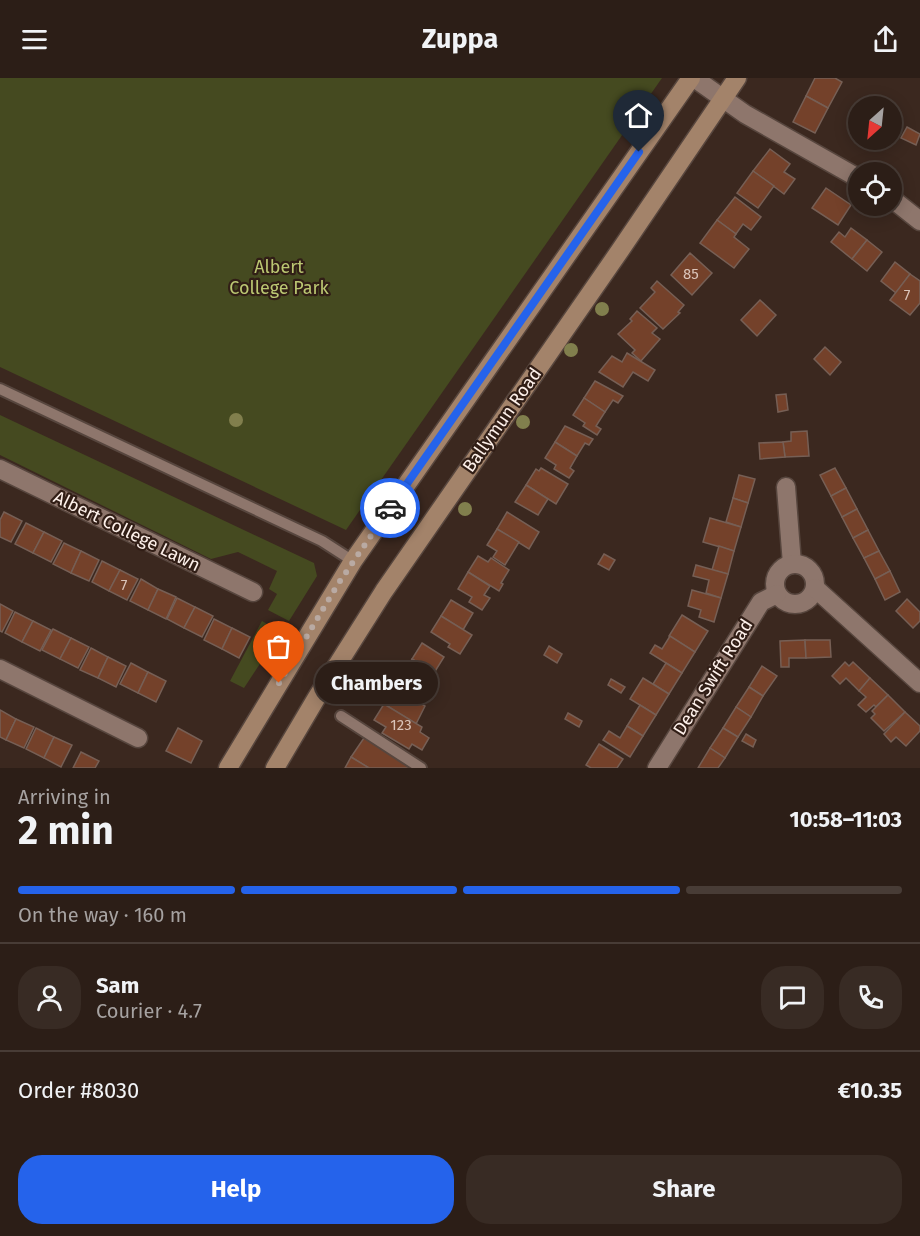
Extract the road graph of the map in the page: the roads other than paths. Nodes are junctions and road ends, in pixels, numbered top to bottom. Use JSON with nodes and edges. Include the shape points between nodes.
{"nodes":[{"id":1,"x":693,"y":78,"type":"edge"},
{"id":2,"x":737,"y":78,"type":"edge"},
{"id":3,"x":724,"y":100,"type":"junction"},
{"id":4,"x":848,"y":172,"type":"edge"},
{"id":5,"x":902,"y":207,"type":"edge"},
{"id":6,"x":920,"y":221,"type":"edge"},
{"id":7,"x":0,"y":389,"type":"edge"},
{"id":8,"x":0,"y":469,"type":"edge"},
{"id":9,"x":786,"y":487,"type":"dead end"},
{"id":10,"x":353,"y":561,"type":"junction"},
{"id":11,"x":792,"y":564,"type":"junction"},
{"id":12,"x":815,"y":588,"type":"junction"},
{"id":13,"x":253,"y":592,"type":"dead end"},
{"id":14,"x":777,"y":594,"type":"junction"},
{"id":15,"x":0,"y":669,"type":"edge"},
{"id":16,"x":920,"y":683,"type":"edge"},
{"id":17,"x":341,"y":716,"type":"dead end"},
{"id":18,"x":138,"y":738,"type":"dead end"},
{"id":19,"x":228,"y":768,"type":"edge"},
{"id":20,"x":275,"y":768,"type":"edge"},
{"id":21,"x":421,"y":768,"type":"edge"},
{"id":22,"x":657,"y":768,"type":"edge"}],
"edges":[{"from":1,"to":3,"type":"street"},
{"from":1,"to":10,"type":"main road"},
{"from":2,"to":3,"type":"main road","name":"Ballymun Road"},
{"from":3,"to":4,"type":"street"},
{"from":3,"to":20,"type":"main road","name":"Ballymun Road","via":[[384,591]]},
{"from":5,"to":6,"type":"street"},
{"from":7,"to":10,"type":"lane","via":[[322,541]]},
{"from":8,"to":13,"type":"street","name":"Albert College Lawn"},
{"from":9,"to":11,"type":"street"},
{"from":10,"to":19,"type":"main road"},
{"from":11,"to":12,"type":"street","via":[[811,571]]},
{"from":11,"to":14,"type":"street","via":[[776,575]]},
{"from":12,"to":14,"type":"street","via":[[801,604],[785,603]]},
{"from":12,"to":16,"type":"street"},
{"from":14,"to":22,"type":"street","name":"Dean Swift Road","via":[[760,602]]},
{"from":15,"to":18,"type":"street"},
{"from":17,"to":21,"type":"lane"}]}
